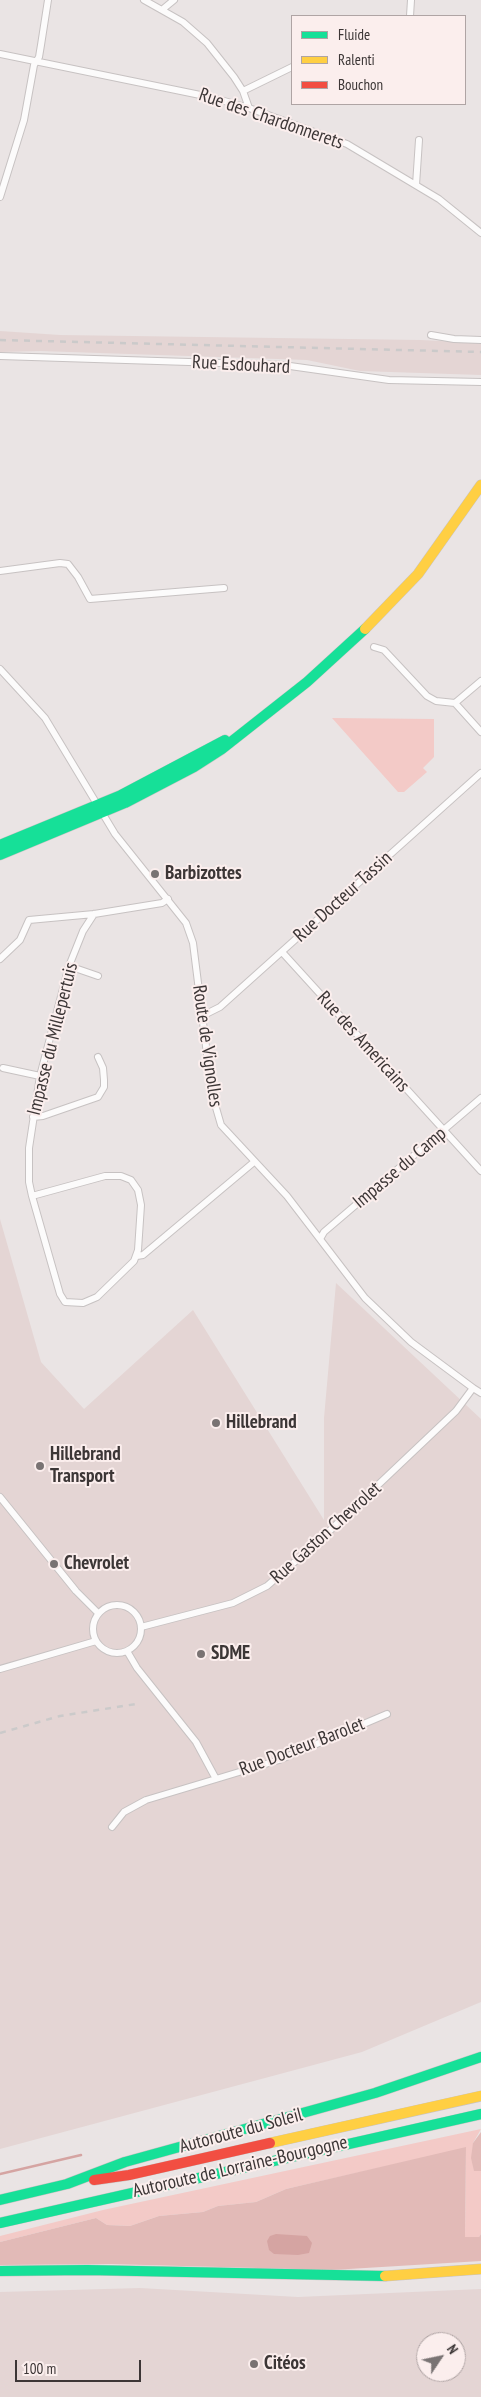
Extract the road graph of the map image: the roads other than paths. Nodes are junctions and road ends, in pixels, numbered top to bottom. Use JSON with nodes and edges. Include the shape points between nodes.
{"nodes":[{"id":1,"x":48,"y":0,"type":"edge"},
{"id":2,"x":144,"y":0,"type":"edge"},
{"id":3,"x":174,"y":0,"type":"edge"},
{"id":4,"x":411,"y":0,"type":"edge"},
{"id":5,"x":163,"y":9,"type":"junction"},
{"id":6,"x":410,"y":15,"type":"edge"},
{"id":7,"x":0,"y":54,"type":"edge"},
{"id":8,"x":37,"y":60,"type":"junction"},
{"id":9,"x":291,"y":67,"type":"edge"},
{"id":10,"x":243,"y":91,"type":"junction"},
{"id":11,"x":249,"y":108,"type":"junction"},
{"id":12,"x":419,"y":140,"type":"dead end"},
{"id":13,"x":416,"y":185,"type":"junction"},
{"id":14,"x":0,"y":197,"type":"edge"},
{"id":15,"x":481,"y":233,"type":"edge"},
{"id":16,"x":431,"y":334,"type":"dead end"},
{"id":17,"x":481,"y":340,"type":"edge"},
{"id":18,"x":0,"y":356,"type":"edge"},
{"id":19,"x":481,"y":382,"type":"edge"},
{"id":20,"x":481,"y":485,"type":"edge"},
{"id":21,"x":0,"y":571,"type":"edge"},
{"id":22,"x":224,"y":588,"type":"dead end"},
{"id":23,"x":374,"y":647,"type":"dead end"},
{"id":24,"x":0,"y":669,"type":"edge"},
{"id":25,"x":481,"y":680,"type":"edge"},
{"id":26,"x":455,"y":703,"type":"junction"},
{"id":27,"x":481,"y":732,"type":"edge"},
{"id":28,"x":481,"y":773,"type":"edge"},
{"id":29,"x":99,"y":810,"type":"junction"},
{"id":30,"x":0,"y":846,"type":"edge"},
{"id":31,"x":0,"y":855,"type":"edge"},
{"id":32,"x":168,"y":899,"type":"junction"},
{"id":33,"x":94,"y":914,"type":"junction"},
{"id":34,"x":282,"y":952,"type":"junction"},
{"id":35,"x":0,"y":959,"type":"edge"},
{"id":36,"x":69,"y":966,"type":"junction"},
{"id":37,"x":98,"y":976,"type":"dead end"},
{"id":38,"x":202,"y":1016,"type":"junction"},
{"id":39,"x":98,"y":1057,"type":"dead end"},
{"id":40,"x":3,"y":1068,"type":"dead end"},
{"id":41,"x":40,"y":1076,"type":"junction"},
{"id":42,"x":481,"y":1098,"type":"edge"},
{"id":43,"x":33,"y":1117,"type":"junction"},
{"id":44,"x":444,"y":1131,"type":"junction"},
{"id":45,"x":254,"y":1162,"type":"junction"},
{"id":46,"x":481,"y":1171,"type":"edge"},
{"id":47,"x":32,"y":1196,"type":"junction"},
{"id":48,"x":320,"y":1239,"type":"junction"},
{"id":49,"x":137,"y":1256,"type":"junction"},
{"id":50,"x":470,"y":1387,"type":"junction"},
{"id":51,"x":481,"y":1393,"type":"edge"},
{"id":52,"x":0,"y":1497,"type":"edge"},
{"id":53,"x":98,"y":1613,"type":"junction"},
{"id":54,"x":141,"y":1627,"type":"junction"},
{"id":55,"x":96,"y":1641,"type":"junction"},
{"id":56,"x":127,"y":1651,"type":"junction"},
{"id":57,"x":0,"y":1669,"type":"edge"},
{"id":58,"x":387,"y":1714,"type":"dead end"},
{"id":59,"x":216,"y":1780,"type":"junction"},
{"id":60,"x":112,"y":1827,"type":"dead end"},
{"id":61,"x":481,"y":2057,"type":"edge"},
{"id":62,"x":481,"y":2096,"type":"edge"},
{"id":63,"x":481,"y":2114,"type":"edge"},
{"id":64,"x":66,"y":2184,"type":"junction"},
{"id":65,"x":0,"y":2200,"type":"edge"},
{"id":66,"x":0,"y":2223,"type":"edge"},
{"id":67,"x":481,"y":2269,"type":"edge"},
{"id":68,"x":0,"y":2271,"type":"edge"}],
"edges":[{"from":1,"to":8,"type":"street"},
{"from":2,"to":5,"type":"street"},
{"from":3,"to":5,"type":"street"},
{"from":4,"to":6,"type":"street"},
{"from":5,"to":10,"type":"street","via":[[207,43]]},
{"from":7,"to":8,"type":"street","name":"Rue des Chardonnerets"},
{"from":8,"to":11,"type":"street","name":"Rue des Chardonnerets","via":[[178,89]]},
{"from":8,"to":14,"type":"street","via":[[24,120]]},
{"from":9,"to":10,"type":"street"},
{"from":10,"to":11,"type":"street"},
{"from":11,"to":13,"type":"street","name":"Rue des Chardonnerets","via":[[347,144]]},
{"from":12,"to":13,"type":"street"},
{"from":13,"to":15,"type":"street","name":"Rue des Chardonnerets"},
{"from":16,"to":17,"type":"street"},
{"from":18,"to":19,"type":"street","name":"Rue Esdouhard","via":[[284,365],[389,380]]},
{"from":20,"to":29,"type":"main road","via":[[418,574],[358,636],[307,682],[222,749],[194,766]]},
{"from":21,"to":22,"type":"street","via":[[68,564],[90,599]]},
{"from":23,"to":26,"type":"street","via":[[388,654],[427,696],[441,703]]},
{"from":24,"to":29,"type":"street","name":"Route de Vignolles","via":[[45,718],[67,750]]},
{"from":25,"to":26,"type":"street"},
{"from":26,"to":27,"type":"street"},
{"from":28,"to":34,"type":"street","name":"Rue Docteur Tassin"},
{"from":29,"to":30,"type":"main road"},
{"from":29,"to":31,"type":"main road"},
{"from":29,"to":32,"type":"street","name":"Route de Vignolles","via":[[119,840]]},
{"from":32,"to":33,"type":"street","via":[[162,903]]},
{"from":32,"to":38,"type":"street","name":"Route de Vignolles","via":[[186,924],[193,944]]},
{"from":33,"to":35,"type":"street","via":[[29,920],[20,940]]},
{"from":33,"to":36,"type":"street","name":"Impasse du Millepertuis","via":[[83,931]]},
{"from":34,"to":38,"type":"street","name":"Rue Docteur Tassin","via":[[220,1007]]},
{"from":34,"to":44,"type":"street","name":"Rue des Americains"},
{"from":36,"to":37,"type":"street"},
{"from":36,"to":41,"type":"street","name":"Impasse du Millepertuis"},
{"from":38,"to":45,"type":"street","name":"Route de Vignolles","via":[[212,1094],[222,1125]]},
{"from":39,"to":43,"type":"street","via":[[103,1068],[104,1088],[98,1097]]},
{"from":40,"to":41,"type":"street"},
{"from":41,"to":43,"type":"street","name":"Impasse du Millepertuis"},
{"from":42,"to":44,"type":"street","name":"Impasse du Camp"},
{"from":43,"to":47,"type":"street","name":"Impasse du Millepertuis","via":[[28,1148]]},
{"from":44,"to":46,"type":"street","name":"Rue des Americains"},
{"from":44,"to":48,"type":"street","name":"Impasse du Camp","via":[[324,1232]]},
{"from":45,"to":48,"type":"street","name":"Route de Vignolles","via":[[287,1196]]},
{"from":45,"to":49,"type":"street","via":[[143,1255]]},
{"from":47,"to":49,"type":"street","via":[[105,1176],[131,1180],[138,1190],[141,1205]]},
{"from":47,"to":49,"type":"street","name":"Impasse du Millepertuis","via":[[65,1302],[91,1300],[126,1271]]},
{"from":48,"to":50,"type":"street","name":"Route de Vignolles","via":[[376,1310],[411,1342]]},
{"from":50,"to":51,"type":"street","name":"Route de Vignolles"},
{"from":50,"to":54,"type":"street","name":"Rue Gaston Chevrolet","via":[[456,1411],[267,1586],[233,1603]]},
{"from":52,"to":53,"type":"street","via":[[76,1591]]},
{"from":53,"to":54,"type":"street","via":[[112,1605],[128,1608],[134,1612]]},
{"from":53,"to":55,"type":"street","via":[[92,1627]]},
{"from":54,"to":56,"type":"street","via":[[138,1641]]},
{"from":55,"to":56,"type":"street","via":[[106,1651]]},
{"from":55,"to":57,"type":"street"},
{"from":56,"to":59,"type":"street","name":"Rue Docteur Barolet","via":[[196,1742]]},
{"from":58,"to":59,"type":"street","name":"Rue Docteur Barolet","via":[[279,1760]]},
{"from":59,"to":60,"type":"street","name":"Rue Docteur Barolet","via":[[146,1800],[124,1812]]},
{"from":61,"to":64,"type":"main road","name":"Autoroute du Soleil","via":[[367,2096],[125,2162]]},
{"from":62,"to":64,"type":"main road","name":"Autoroute de Lorraine-Bourgogne","via":[[128,2174]]},
{"from":63,"to":66,"type":"main road","name":"Autoroute de Lorraine-Bourgogne"},
{"from":64,"to":65,"type":"main road","name":"Autoroute du Soleil"},
{"from":67,"to":68,"type":"main road","via":[[345,2277],[87,2270]]}]}
